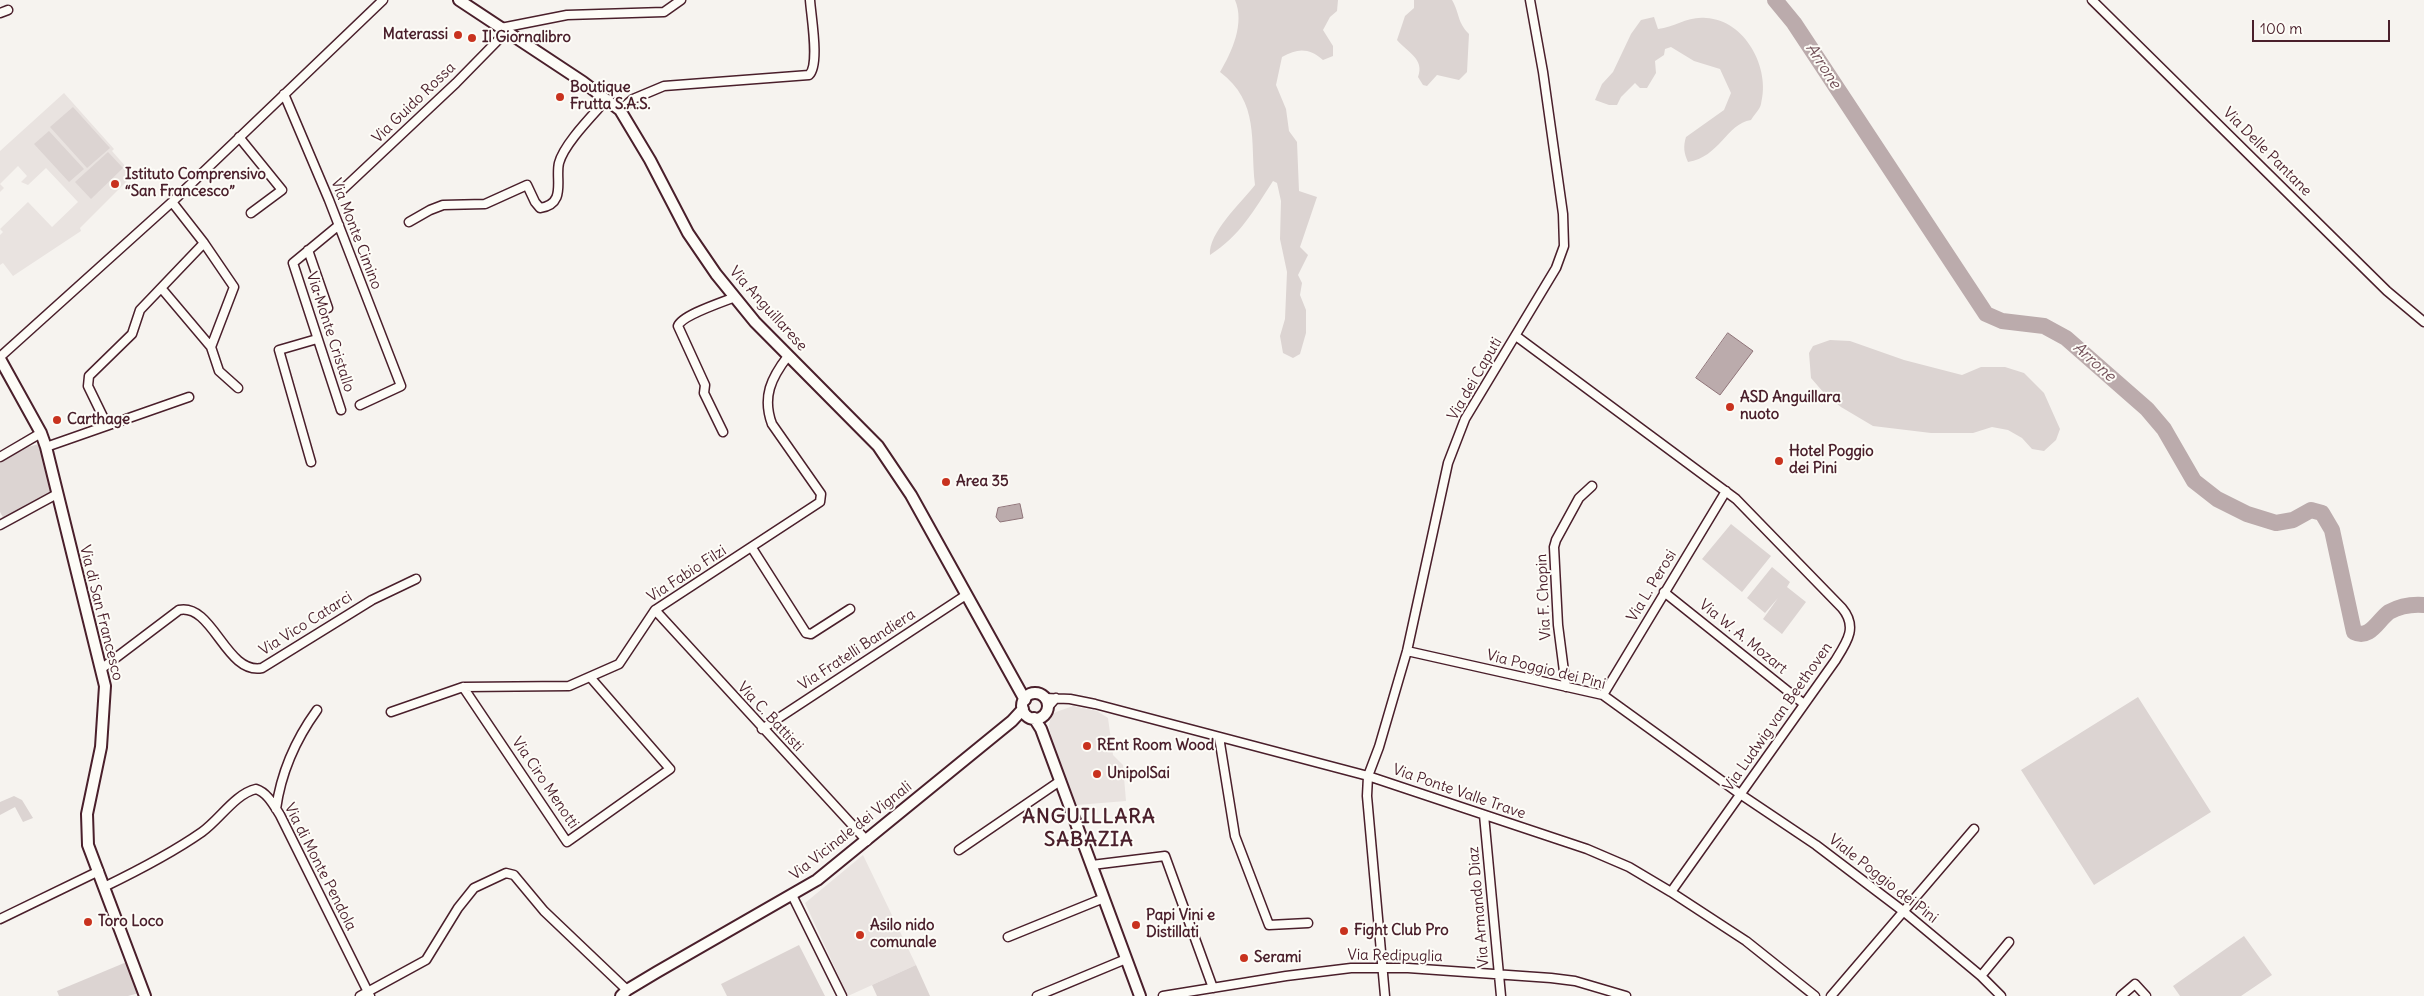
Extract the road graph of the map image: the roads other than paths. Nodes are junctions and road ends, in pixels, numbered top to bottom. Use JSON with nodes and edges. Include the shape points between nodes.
{"nodes":[{"id":1,"x":383,"y":0,"type":"edge"},
{"id":2,"x":459,"y":0,"type":"edge"},
{"id":3,"x":681,"y":0,"type":"edge"},
{"id":4,"x":810,"y":0,"type":"edge"},
{"id":5,"x":1530,"y":0,"type":"edge"},
{"id":6,"x":2092,"y":0,"type":"edge"},
{"id":7,"x":504,"y":30,"type":"junction"},
{"id":8,"x":284,"y":94,"type":"junction"},
{"id":9,"x":606,"y":100,"type":"junction"},
{"id":10,"x":620,"y":110,"type":"junction"},
{"id":11,"x":239,"y":137,"type":"junction"},
{"id":12,"x":340,"y":192,"type":"dead end"},
{"id":13,"x":172,"y":202,"type":"junction"},
{"id":14,"x":251,"y":213,"type":"dead end"},
{"id":15,"x":408,"y":222,"type":"dead end"},
{"id":16,"x":339,"y":225,"type":"junction"},
{"id":17,"x":204,"y":243,"type":"junction"},
{"id":18,"x":308,"y":250,"type":"junction"},
{"id":19,"x":162,"y":289,"type":"junction"},
{"id":20,"x":735,"y":297,"type":"junction"},
{"id":21,"x":328,"y":308,"type":"dead end"},
{"id":22,"x":2424,"y":322,"type":"edge"},
{"id":23,"x":1516,"y":336,"type":"junction"},
{"id":24,"x":317,"y":339,"type":"junction"},
{"id":25,"x":211,"y":347,"type":"junction"},
{"id":26,"x":788,"y":356,"type":"junction"},
{"id":27,"x":0,"y":358,"type":"edge"},
{"id":28,"x":238,"y":388,"type":"dead end"},
{"id":29,"x":189,"y":397,"type":"dead end"},
{"id":30,"x":360,"y":405,"type":"dead end"},
{"id":31,"x":342,"y":410,"type":"dead end"},
{"id":32,"x":107,"y":425,"type":"junction"},
{"id":33,"x":41,"y":432,"type":"junction"},
{"id":34,"x":723,"y":432,"type":"dead end"},
{"id":35,"x":46,"y":447,"type":"junction"},
{"id":36,"x":0,"y":457,"type":"edge"},
{"id":37,"x":311,"y":462,"type":"dead end"},
{"id":38,"x":1592,"y":486,"type":"dead end"},
{"id":39,"x":1726,"y":491,"type":"junction"},
{"id":40,"x":57,"y":494,"type":"junction"},
{"id":41,"x":0,"y":525,"type":"edge"},
{"id":42,"x":752,"y":548,"type":"junction"},
{"id":43,"x":416,"y":579,"type":"dead end"},
{"id":44,"x":1664,"y":592,"type":"junction"},
{"id":45,"x":966,"y":595,"type":"junction"},
{"id":46,"x":850,"y":609,"type":"dead end"},
{"id":47,"x":655,"y":610,"type":"junction"},
{"id":48,"x":1407,"y":651,"type":"junction"},
{"id":49,"x":100,"y":668,"type":"junction"},
{"id":50,"x":590,"y":677,"type":"junction"},
{"id":51,"x":464,"y":687,"type":"junction"},
{"id":52,"x":1566,"y":687,"type":"junction"},
{"id":53,"x":1603,"y":695,"type":"junction"},
{"id":54,"x":1804,"y":704,"type":"junction"},
{"id":55,"x":1036,"y":707,"type":"junction"},
{"id":56,"x":317,"y":710,"type":"dead end"},
{"id":57,"x":391,"y":712,"type":"dead end"},
{"id":58,"x":762,"y":728,"type":"junction"},
{"id":59,"x":1219,"y":737,"type":"junction"},
{"id":60,"x":1368,"y":776,"type":"junction"},
{"id":61,"x":1060,"y":781,"type":"junction"},
{"id":62,"x":1740,"y":794,"type":"junction"},
{"id":63,"x":276,"y":808,"type":"junction"},
{"id":64,"x":1484,"y":815,"type":"junction"},
{"id":65,"x":1974,"y":829,"type":"dead end"},
{"id":66,"x":867,"y":841,"type":"junction"},
{"id":67,"x":959,"y":850,"type":"dead end"},
{"id":68,"x":1092,"y":865,"type":"junction"},
{"id":69,"x":99,"y":871,"type":"junction"},
{"id":70,"x":104,"y":887,"type":"junction"},
{"id":71,"x":1671,"y":892,"type":"junction"},
{"id":72,"x":792,"y":895,"type":"junction"},
{"id":73,"x":1104,"y":898,"type":"junction"},
{"id":74,"x":1904,"y":911,"type":"junction"},
{"id":75,"x":0,"y":919,"type":"edge"},
{"id":76,"x":1308,"y":922,"type":"dead end"},
{"id":77,"x":1008,"y":937,"type":"dead end"},
{"id":78,"x":2010,"y":942,"type":"dead end"},
{"id":79,"x":1126,"y":959,"type":"junction"},
{"id":80,"x":1383,"y":968,"type":"junction"},
{"id":81,"x":1499,"y":974,"type":"junction"},
{"id":82,"x":1981,"y":976,"type":"junction"},
{"id":83,"x":1213,"y":988,"type":"junction"},
{"id":84,"x":624,"y":993,"type":"edge"},
{"id":85,"x":369,"y":994,"type":"edge"},
{"id":86,"x":145,"y":996,"type":"edge"},
{"id":87,"x":360,"y":996,"type":"edge"},
{"id":88,"x":842,"y":996,"type":"edge"},
{"id":89,"x":1037,"y":996,"type":"edge"},
{"id":90,"x":1140,"y":996,"type":"edge"},
{"id":91,"x":1163,"y":996,"type":"edge"},
{"id":92,"x":1385,"y":996,"type":"edge"},
{"id":93,"x":1500,"y":996,"type":"edge"},
{"id":94,"x":1626,"y":996,"type":"edge"},
{"id":95,"x":1816,"y":996,"type":"edge"},
{"id":96,"x":1830,"y":996,"type":"edge"},
{"id":97,"x":2001,"y":996,"type":"edge"},
{"id":98,"x":2121,"y":996,"type":"edge"},
{"id":99,"x":2146,"y":996,"type":"edge"}],
"edges":[{"from":1,"to":8,"type":"street"},
{"from":2,"to":7,"type":"main road","name":"Via Anguillarese"},
{"from":3,"to":7,"type":"street","via":[[664,12],[567,15]]},
{"from":4,"to":10,"type":"street","via":[[815,60],[809,75],[664,86],[633,99]]},
{"from":5,"to":23,"type":"street","name":"Via dei Caputi","via":[[1563,214],[1564,246],[1556,268]]},
{"from":6,"to":22,"type":"street","name":"Via Delle Pantane","via":[[2387,291]]},
{"from":7,"to":9,"type":"main road","name":"Via Anguillarese"},
{"from":7,"to":12,"type":"street","name":"Via Guido Rossa","via":[[476,63]]},
{"from":8,"to":11,"type":"street"},
{"from":8,"to":16,"type":"street","name":"Via Monte Cimino"},
{"from":9,"to":10,"type":"main road","name":"Via Anguillarese"},
{"from":9,"to":15,"type":"street","via":[[580,129],[560,160],[557,173],[560,190],[554,201],[540,208],[527,185],[485,204],[443,205]]},
{"from":10,"to":20,"type":"main road","name":"Via Anguillarese","via":[[688,232]]},
{"from":11,"to":13,"type":"street"},
{"from":11,"to":14,"type":"street","via":[[282,190]]},
{"from":13,"to":17,"type":"street"},
{"from":13,"to":27,"type":"street"},
{"from":16,"to":18,"type":"street","name":"Via Monte Cristallo"},
{"from":16,"to":30,"type":"street","name":"Via Monte Cimino","via":[[401,386]]},
{"from":17,"to":19,"type":"street"},
{"from":17,"to":25,"type":"street","via":[[234,287]]},
{"from":18,"to":21,"type":"street"},
{"from":18,"to":24,"type":"street","name":"Via Monte Cristallo","via":[[293,263]]},
{"from":19,"to":25,"type":"street"},
{"from":19,"to":32,"type":"street","via":[[140,310],[132,334],[89,376],[88,386]]},
{"from":20,"to":26,"type":"main road","name":"Via Anguillarese"},
{"from":20,"to":34,"type":"street","via":[[692,315],[678,326]]},
{"from":23,"to":39,"type":"street","name":"Via Ludwig van Beethoven"},
{"from":23,"to":48,"type":"street","name":"Via dei Caputi","via":[[1465,419],[1448,463]]},
{"from":24,"to":31,"type":"street","name":"Via Monte Cristallo"},
{"from":24,"to":37,"type":"street","via":[[279,350]]},
{"from":25,"to":28,"type":"street","via":[[219,371]]},
{"from":26,"to":42,"type":"street","name":"Via Fabio Filzi","via":[[770,386],[768,412],[772,424],[822,498]]},
{"from":26,"to":45,"type":"main road","name":"Via Anguillarese","via":[[878,446],[911,495]]},
{"from":27,"to":33,"type":"main road","name":"Via di San Francesco"},
{"from":29,"to":32,"type":"street"},
{"from":32,"to":35,"type":"street"},
{"from":33,"to":35,"type":"main road","name":"Via di San Francesco"},
{"from":33,"to":36,"type":"street"},
{"from":35,"to":40,"type":"main road","name":"Via di San Francesco"},
{"from":38,"to":52,"type":"street","name":"Via F. Chopin","via":[[1579,498],[1554,547],[1558,625]]},
{"from":39,"to":44,"type":"street","name":"Via L. Perosi"},
{"from":39,"to":54,"type":"street","name":"Via Ludwig van Beethoven","via":[[1842,608],[1850,620],[1851,630],[1846,644]]},
{"from":40,"to":41,"type":"street"},
{"from":40,"to":49,"type":"main road","name":"Via di San Francesco"},
{"from":42,"to":46,"type":"street","via":[[806,633],[811,634]]},
{"from":42,"to":47,"type":"street","name":"Via Fabio Filzi"},
{"from":43,"to":49,"type":"street","name":"Via Vico Catarci","via":[[372,600],[262,668],[254,670],[241,664],[196,613],[184,609]]},
{"from":44,"to":53,"type":"street","name":"Via L. Perosi"},
{"from":44,"to":54,"type":"street","name":"Via W. A. Mozart"},
{"from":45,"to":55,"type":"main road","name":"Via Anguillarese","via":[[1013,680]]},
{"from":45,"to":58,"type":"street","name":"Via Fratelli Bandiera"},
{"from":47,"to":50,"type":"street","name":"Via Fabio Filzi","via":[[619,664]]},
{"from":47,"to":58,"type":"street","name":"Via C. Battisti"},
{"from":48,"to":52,"type":"street","name":"Via Poggio dei Pini"},
{"from":48,"to":60,"type":"street","name":"Via dei Caputi"},
{"from":49,"to":69,"type":"main road","name":"Via di San Francesco","via":[[105,686],[104,720],[87,814],[88,845]]},
{"from":50,"to":51,"type":"street","name":"Via Fabio Filzi","via":[[569,686],[550,688]]},
{"from":50,"to":51,"type":"street","name":"Via Ciro Menotti","via":[[670,770],[567,842]]},
{"from":51,"to":57,"type":"street","name":"Via Fabio Filzi"},
{"from":52,"to":53,"type":"street","name":"Via Poggio dei Pini"},
{"from":53,"to":62,"type":"street","name":"Via Poggio dei Pini"},
{"from":54,"to":62,"type":"street","name":"Via Ludwig van Beethoven"},
{"from":55,"to":59,"type":"street","name":"Via Ponte Valle Trave","via":[[1056,698],[1096,704]]},
{"from":55,"to":61,"type":"main road","name":"Via Anguillarese"},
{"from":55,"to":66,"type":"main road","name":"Via Vicinale dei Vignali","via":[[1012,721]]},
{"from":56,"to":63,"type":"street","via":[[296,744],[279,786]]},
{"from":58,"to":66,"type":"street","name":"Via C. Battisti"},
{"from":59,"to":60,"type":"street","name":"Via Ponte Valle Trave"},
{"from":59,"to":76,"type":"street","via":[[1235,836],[1269,925]]},
{"from":60,"to":64,"type":"street","name":"Via Ponte Valle Trave"},
{"from":60,"to":80,"type":"street","name":"Via dei Caputi","via":[[1367,796]]},
{"from":61,"to":67,"type":"street"},
{"from":61,"to":68,"type":"main road","name":"Via Anguillarese"},
{"from":62,"to":71,"type":"street","name":"Via Ludwig van Beethoven"},
{"from":62,"to":74,"type":"street","name":"Viale Poggio dei Pini","via":[[1816,844]]},
{"from":63,"to":70,"type":"street","name":"Via di Monte Pendola","via":[[261,790],[252,790],[203,832]]},
{"from":63,"to":85,"type":"street","name":"Via di Monte Pendola"},
{"from":64,"to":71,"type":"street","name":"Via Ponte Valle Trave","via":[[1587,849],[1629,867]]},
{"from":64,"to":81,"type":"street","name":"Via Armando Diaz"},
{"from":65,"to":74,"type":"street"},
{"from":66,"to":72,"type":"main road","name":"Via Vicinale dei Vignali"},
{"from":68,"to":73,"type":"main road","name":"Via Anguillarese"},
{"from":68,"to":83,"type":"street","via":[[1165,856]]},
{"from":69,"to":70,"type":"main road","name":"Via di San Francesco"},
{"from":69,"to":75,"type":"street"},
{"from":70,"to":86,"type":"main road","name":"Via di San Francesco"},
{"from":71,"to":95,"type":"street","name":"Via Ponte Valle Trave","via":[[1746,941]]},
{"from":72,"to":84,"type":"main road","name":"Via Vicinale dei Vignali"},
{"from":72,"to":88,"type":"street"},
{"from":73,"to":77,"type":"street"},
{"from":73,"to":79,"type":"main road","name":"Via Anguillarese"},
{"from":74,"to":82,"type":"street","name":"Viale Poggio dei Pini"},
{"from":74,"to":96,"type":"street"},
{"from":78,"to":82,"type":"street"},
{"from":79,"to":89,"type":"street"},
{"from":79,"to":90,"type":"main road","name":"Via Anguillarese"},
{"from":80,"to":81,"type":"street","name":"Via Redipuglia"},
{"from":80,"to":83,"type":"street","name":"Via Redipuglia","via":[[1351,968]]},
{"from":80,"to":92,"type":"street","name":"Via dei Caputi"},
{"from":81,"to":93,"type":"street","name":"Via Armando Diaz"},
{"from":81,"to":94,"type":"street","name":"Via Redipuglia","via":[[1575,982]]},
{"from":82,"to":97,"type":"street","name":"Viale Poggio dei Pini"},
{"from":83,"to":91,"type":"street","name":"Via Redipuglia"},
{"from":84,"to":85,"type":"street","via":[[544,911],[514,875],[506,873],[474,888],[426,960]]},
{"from":85,"to":87,"type":"street"},
{"from":98,"to":99,"type":"street","via":[[2135,984]]}]}
